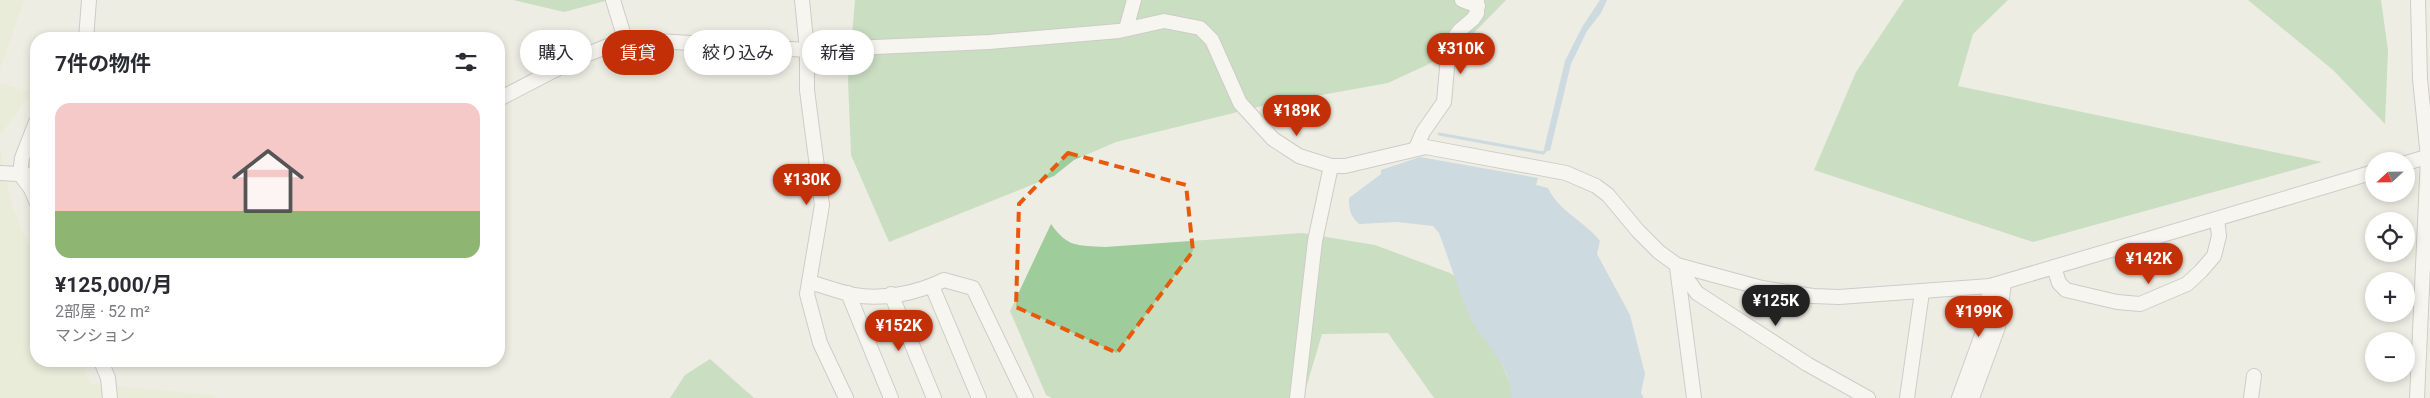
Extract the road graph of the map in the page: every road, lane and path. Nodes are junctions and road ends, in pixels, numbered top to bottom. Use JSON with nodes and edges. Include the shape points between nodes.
{"nodes":[{"id":1,"x":89,"y":0,"type":"edge"},
{"id":2,"x":613,"y":0,"type":"edge"},
{"id":3,"x":802,"y":0,"type":"edge"},
{"id":4,"x":1134,"y":0,"type":"edge"},
{"id":5,"x":1462,"y":0,"type":"edge"},
{"id":6,"x":2418,"y":0,"type":"edge"},
{"id":7,"x":1478,"y":3,"type":"edge"},
{"id":8,"x":2425,"y":28,"type":"edge"},
{"id":9,"x":1126,"y":29,"type":"junction"},
{"id":10,"x":623,"y":30,"type":"edge"},
{"id":11,"x":805,"y":30,"type":"edge"},
{"id":12,"x":87,"y":32,"type":"edge"},
{"id":13,"x":674,"y":42,"type":"edge"},
{"id":14,"x":874,"y":47,"type":"edge"},
{"id":15,"x":602,"y":49,"type":"edge"},
{"id":16,"x":802,"y":50,"type":"edge"},
{"id":17,"x":807,"y":75,"type":"edge"},
{"id":18,"x":505,"y":96,"type":"edge"},
{"id":19,"x":30,"y":137,"type":"edge"},
{"id":20,"x":1416,"y":148,"type":"junction"},
{"id":21,"x":2429,"y":157,"type":"edge"},
{"id":22,"x":2415,"y":161,"type":"edge"},
{"id":23,"x":1331,"y":166,"type":"junction"},
{"id":24,"x":0,"y":173,"type":"edge"},
{"id":25,"x":20,"y":174,"type":"junction"},
{"id":26,"x":30,"y":175,"type":"edge"},
{"id":27,"x":2365,"y":175,"type":"edge"},
{"id":28,"x":30,"y":188,"type":"edge"},
{"id":29,"x":2217,"y":219,"type":"junction"},
{"id":30,"x":1677,"y":265,"type":"junction"},
{"id":31,"x":2054,"y":267,"type":"junction"},
{"id":32,"x":809,"y":282,"type":"junction"},
{"id":33,"x":2004,"y":283,"type":"junction"},
{"id":34,"x":932,"y":286,"type":"junction"},
{"id":35,"x":1990,"y":286,"type":"junction"},
{"id":36,"x":1922,"y":292,"type":"junction"},
{"id":37,"x":848,"y":293,"type":"junction"},
{"id":38,"x":891,"y":294,"type":"junction"},
{"id":39,"x":2425,"y":341,"type":"edge"},
{"id":40,"x":103,"y":367,"type":"edge"},
{"id":41,"x":2254,"y":376,"type":"dead end"},
{"id":42,"x":1024,"y":397,"type":"edge"},
{"id":43,"x":110,"y":398,"type":"edge"},
{"id":44,"x":846,"y":398,"type":"edge"},
{"id":45,"x":891,"y":398,"type":"edge"},
{"id":46,"x":934,"y":398,"type":"edge"},
{"id":47,"x":979,"y":398,"type":"edge"},
{"id":48,"x":1297,"y":398,"type":"edge"},
{"id":49,"x":1694,"y":398,"type":"edge"},
{"id":50,"x":1868,"y":398,"type":"edge"},
{"id":51,"x":1907,"y":398,"type":"edge"},
{"id":52,"x":1959,"y":398,"type":"edge"},
{"id":53,"x":1972,"y":398,"type":"edge"},
{"id":54,"x":2251,"y":398,"type":"edge"},
{"id":55,"x":2417,"y":398,"type":"edge"}],
"edges":[{"from":1,"to":12,"type":"street"},
{"from":2,"to":10,"type":"street"},
{"from":3,"to":11,"type":"street"},
{"from":4,"to":9,"type":"street"},
{"from":5,"to":7,"type":"street"},
{"from":6,"to":8,"type":"street"},
{"from":7,"to":20,"type":"street","via":[[1473,20],[1449,45],[1444,102]]},
{"from":8,"to":21,"type":"street","via":[[2420,80]]},
{"from":9,"to":14,"type":"street","via":[[990,42]]},
{"from":9,"to":23,"type":"street","via":[[1164,21],[1200,28],[1212,40],[1240,103],[1273,139],[1299,156]]},
{"from":13,"to":16,"type":"street"},
{"from":15,"to":18,"type":"street"},
{"from":17,"to":32,"type":"street","via":[[822,205]]},
{"from":19,"to":25,"type":"street"},
{"from":20,"to":23,"type":"street","via":[[1371,162]]},
{"from":20,"to":30,"type":"street","via":[[1437,148],[1566,173],[1583,180],[1608,195],[1658,252]]},
{"from":21,"to":22,"type":"street"},
{"from":21,"to":39,"type":"street"},
{"from":23,"to":48,"type":"street","via":[[1314,241]]},
{"from":24,"to":25,"type":"street"},
{"from":25,"to":26,"type":"street"},
{"from":25,"to":28,"type":"street"},
{"from":27,"to":29,"type":"street"},
{"from":29,"to":31,"type":"street"},
{"from":29,"to":31,"type":"street","via":[[2219,236],[2214,256],[2201,271],[2187,284],[2140,304],[2066,290],[2059,283]]},
{"from":30,"to":36,"type":"street","via":[[1762,288],[1813,296]]},
{"from":30,"to":49,"type":"street"},
{"from":30,"to":50,"type":"street","via":[[1697,293]]},
{"from":31,"to":33,"type":"street"},
{"from":32,"to":37,"type":"street"},
{"from":32,"to":44,"type":"street","via":[[807,294],[820,343]]},
{"from":33,"to":35,"type":"street"},
{"from":33,"to":53,"type":"street","via":[[1998,327]]},
{"from":34,"to":38,"type":"street","via":[[925,290]]},
{"from":34,"to":42,"type":"street","via":[[944,280],[973,288]]},
{"from":34,"to":47,"type":"street"},
{"from":35,"to":36,"type":"street"},
{"from":35,"to":52,"type":"street","via":[[1983,332]]},
{"from":36,"to":51,"type":"street"},
{"from":37,"to":38,"type":"street"},
{"from":37,"to":45,"type":"street"},
{"from":38,"to":46,"type":"street"},
{"from":39,"to":55,"type":"street"},
{"from":40,"to":43,"type":"street"},
{"from":41,"to":54,"type":"street"}]}
